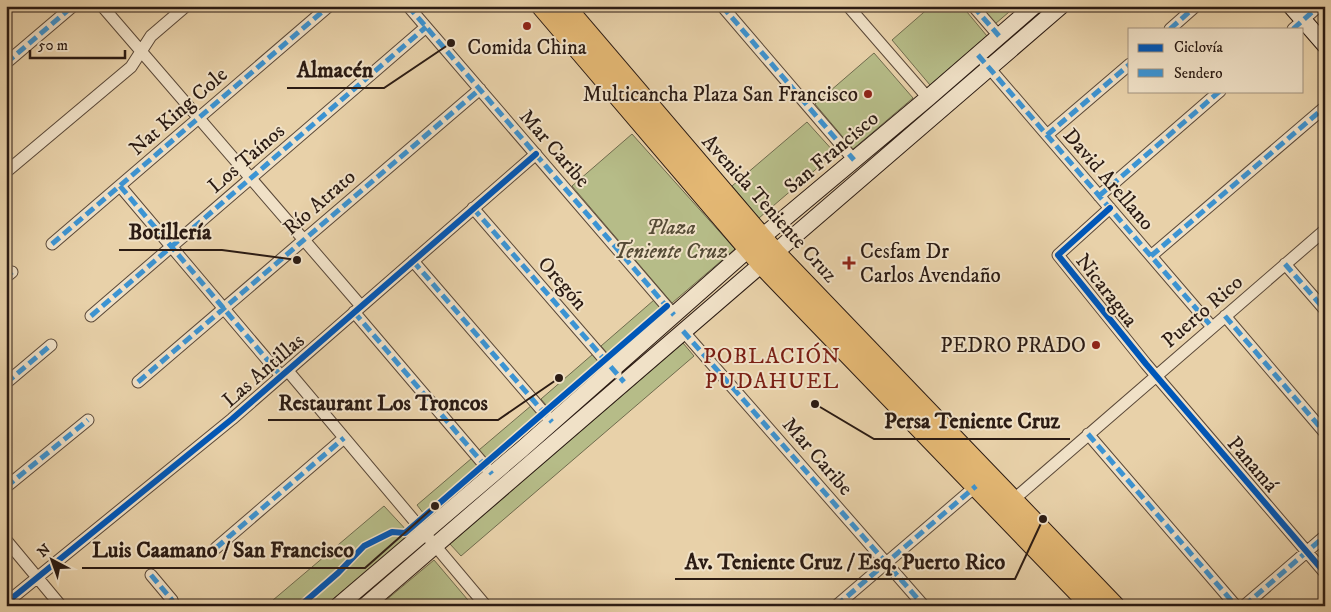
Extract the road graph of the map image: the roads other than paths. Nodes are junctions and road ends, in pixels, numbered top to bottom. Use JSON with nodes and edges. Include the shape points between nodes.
{"nodes":[{"id":1,"x":73,"y":6,"type":"edge"},
{"id":2,"x":102,"y":6,"type":"edge"},
{"id":3,"x":186,"y":6,"type":"edge"},
{"id":4,"x":329,"y":6,"type":"edge"},
{"id":5,"x":408,"y":6,"type":"edge"},
{"id":6,"x":541,"y":6,"type":"edge"},
{"id":7,"x":722,"y":6,"type":"edge"},
{"id":8,"x":848,"y":6,"type":"edge"},
{"id":9,"x":973,"y":6,"type":"edge"},
{"id":10,"x":1034,"y":6,"type":"edge"},
{"id":11,"x":1061,"y":6,"type":"edge"},
{"id":12,"x":1196,"y":6,"type":"edge"},
{"id":13,"x":1291,"y":6,"type":"edge"},
{"id":14,"x":1319,"y":6,"type":"edge"},
{"id":15,"x":570,"y":8,"type":"edge"},
{"id":16,"x":1298,"y":24,"type":"edge"},
{"id":17,"x":426,"y":27,"type":"junction"},
{"id":18,"x":1171,"y":28,"type":"edge"},
{"id":19,"x":1304,"y":29,"type":"edge"},
{"id":20,"x":999,"y":36,"type":"junction"},
{"id":21,"x":1325,"y":46,"type":"edge"},
{"id":22,"x":141,"y":52,"type":"junction"},
{"id":23,"x":978,"y":55,"type":"junction"},
{"id":24,"x":6,"y":63,"type":"edge"},
{"id":25,"x":1128,"y":66,"type":"edge"},
{"id":26,"x":989,"y":68,"type":"junction"},
{"id":27,"x":480,"y":89,"type":"junction"},
{"id":28,"x":1219,"y":92,"type":"edge"},
{"id":29,"x":928,"y":98,"type":"junction"},
{"id":30,"x":1325,"y":106,"type":"edge"},
{"id":31,"x":199,"y":118,"type":"junction"},
{"id":32,"x":1047,"y":135,"type":"junction"},
{"id":33,"x":536,"y":154,"type":"junction"},
{"id":34,"x":854,"y":160,"type":"junction"},
{"id":35,"x":6,"y":172,"type":"edge"},
{"id":36,"x":251,"y":178,"type":"junction"},
{"id":37,"x":120,"y":186,"type":"junction"},
{"id":38,"x":1099,"y":196,"type":"junction"},
{"id":39,"x":473,"y":208,"type":"junction"},
{"id":40,"x":1110,"y":208,"type":"junction"},
{"id":41,"x":1325,"y":230,"type":"edge"},
{"id":42,"x":304,"y":240,"type":"junction"},
{"id":43,"x":52,"y":244,"type":"dead end"},
{"id":44,"x":755,"y":244,"type":"junction"},
{"id":45,"x":172,"y":246,"type":"junction"},
{"id":46,"x":1151,"y":256,"type":"junction"},
{"id":47,"x":768,"y":258,"type":"junction"},
{"id":48,"x":413,"y":261,"type":"junction"},
{"id":49,"x":1285,"y":264,"type":"junction"},
{"id":50,"x":224,"y":308,"type":"junction"},
{"id":51,"x":358,"y":309,"type":"junction"},
{"id":52,"x":1325,"y":310,"type":"edge"},
{"id":53,"x":674,"y":314,"type":"junction"},
{"id":54,"x":91,"y":316,"type":"dead end"},
{"id":55,"x":1225,"y":316,"type":"junction"},
{"id":56,"x":1212,"y":327,"type":"junction"},
{"id":57,"x":683,"y":331,"type":"junction"},
{"id":58,"x":51,"y":345,"type":"dead end"},
{"id":59,"x":612,"y":369,"type":"junction"},
{"id":60,"x":285,"y":373,"type":"junction"},
{"id":61,"x":1156,"y":376,"type":"junction"},
{"id":62,"x":138,"y":382,"type":"dead end"},
{"id":63,"x":624,"y":382,"type":"junction"},
{"id":64,"x":6,"y":383,"type":"edge"},
{"id":65,"x":88,"y":420,"type":"dead end"},
{"id":66,"x":552,"y":422,"type":"junction"},
{"id":67,"x":1325,"y":433,"type":"edge"},
{"id":68,"x":1088,"y":434,"type":"junction"},
{"id":69,"x":344,"y":438,"type":"junction"},
{"id":70,"x":492,"y":474,"type":"junction"},
{"id":71,"x":976,"y":486,"type":"junction"},
{"id":72,"x":6,"y":487,"type":"edge"},
{"id":73,"x":1013,"y":500,"type":"junction"},
{"id":74,"x":424,"y":532,"type":"junction"},
{"id":75,"x":1325,"y":536,"type":"edge"},
{"id":76,"x":6,"y":540,"type":"edge"},
{"id":77,"x":435,"y":546,"type":"junction"},
{"id":78,"x":216,"y":548,"type":"dead end"},
{"id":79,"x":1307,"y":552,"type":"junction"},
{"id":80,"x":886,"y":562,"type":"junction"},
{"id":81,"x":1325,"y":573,"type":"edge"},
{"id":82,"x":150,"y":575,"type":"dead end"},
{"id":83,"x":38,"y":578,"type":"junction"},
{"id":84,"x":6,"y":603,"type":"edge"},
{"id":85,"x":61,"y":606,"type":"edge"},
{"id":86,"x":174,"y":606,"type":"edge"},
{"id":87,"x":338,"y":606,"type":"edge"},
{"id":88,"x":365,"y":606,"type":"edge"},
{"id":89,"x":486,"y":606,"type":"edge"},
{"id":90,"x":836,"y":606,"type":"edge"},
{"id":91,"x":924,"y":606,"type":"edge"},
{"id":92,"x":1091,"y":606,"type":"edge"},
{"id":93,"x":1115,"y":606,"type":"edge"},
{"id":94,"x":1236,"y":606,"type":"edge"},
{"id":95,"x":1244,"y":606,"type":"edge"}],
"edges":[{"from":1,"to":24,"type":"street"},
{"from":2,"to":22,"type":"street"},
{"from":3,"to":22,"type":"street","via":[[151,36]]},
{"from":4,"to":31,"type":"street","name":"Nat King Cole"},
{"from":5,"to":17,"type":"street","name":"Mar Caribe"},
{"from":6,"to":44,"type":"main road","name":"Avenida Teniente Cruz"},
{"from":7,"to":34,"type":"street"},
{"from":8,"to":29,"type":"street"},
{"from":9,"to":20,"type":"street"},
{"from":10,"to":20,"type":"main road","name":"San Francisco"},
{"from":11,"to":26,"type":"main road","name":"San Francisco"},
{"from":12,"to":18,"type":"street"},
{"from":13,"to":16,"type":"main road"},
{"from":14,"to":16,"type":"street"},
{"from":15,"to":44,"type":"main road","name":"Avenida Teniente Cruz"},
{"from":17,"to":27,"type":"street","name":"Mar Caribe"},
{"from":17,"to":36,"type":"street","name":"Los Taínos"},
{"from":19,"to":21,"type":"main road"},
{"from":20,"to":23,"type":"main road","name":"San Francisco"},
{"from":22,"to":31,"type":"street"},
{"from":22,"to":35,"type":"street","via":[[131,66]]},
{"from":23,"to":26,"type":"street","name":"David Arellano"},
{"from":23,"to":29,"type":"main road","name":"San Francisco"},
{"from":25,"to":32,"type":"street"},
{"from":26,"to":32,"type":"street","name":"David Arellano"},
{"from":26,"to":47,"type":"main road","name":"San Francisco"},
{"from":27,"to":33,"type":"street","name":"Mar Caribe"},
{"from":27,"to":42,"type":"street","name":"Río Atrato"},
{"from":28,"to":38,"type":"street"},
{"from":29,"to":34,"type":"main road","name":"San Francisco"},
{"from":30,"to":46,"type":"street"},
{"from":31,"to":36,"type":"street"},
{"from":31,"to":37,"type":"street","name":"Nat King Cole"},
{"from":32,"to":38,"type":"street","name":"David Arellano"},
{"from":33,"to":39,"type":"street","name":"Las Antillas"},
{"from":33,"to":53,"type":"street","name":"Mar Caribe"},
{"from":34,"to":44,"type":"main road","name":"San Francisco"},
{"from":36,"to":42,"type":"street"},
{"from":36,"to":45,"type":"street","name":"Los Taínos"},
{"from":37,"to":43,"type":"street","name":"Nat King Cole"},
{"from":37,"to":45,"type":"street"},
{"from":38,"to":40,"type":"street","name":"David Arellano"},
{"from":39,"to":48,"type":"street","name":"Las Antillas"},
{"from":39,"to":59,"type":"street","name":"Oregón"},
{"from":40,"to":46,"type":"street","name":"David Arellano"},
{"from":40,"to":61,"type":"street","name":"Nicaragua","via":[[1058,255]]},
{"from":41,"to":49,"type":"street","name":"Puerto Rico"},
{"from":42,"to":50,"type":"street","name":"Río Atrato"},
{"from":42,"to":51,"type":"street"},
{"from":44,"to":47,"type":"main road","name":"Avenida Teniente Cruz"},
{"from":44,"to":53,"type":"main road","name":"San Francisco"},
{"from":45,"to":50,"type":"street"},
{"from":45,"to":54,"type":"street","name":"Los Taínos"},
{"from":46,"to":56,"type":"street","name":"David Arellano"},
{"from":47,"to":57,"type":"main road","name":"San Francisco"},
{"from":47,"to":71,"type":"main road","name":"Avenida Teniente Cruz"},
{"from":47,"to":73,"type":"main road","name":"Avenida Teniente Cruz"},
{"from":48,"to":51,"type":"street","name":"Las Antillas"},
{"from":48,"to":66,"type":"street"},
{"from":49,"to":52,"type":"street"},
{"from":49,"to":55,"type":"street","name":"Puerto Rico"},
{"from":50,"to":60,"type":"street"},
{"from":50,"to":62,"type":"street","name":"Río Atrato"},
{"from":51,"to":60,"type":"street","name":"Las Antillas"},
{"from":51,"to":70,"type":"street"},
{"from":53,"to":59,"type":"main road","name":"San Francisco"},
{"from":55,"to":56,"type":"street","name":"Puerto Rico"},
{"from":55,"to":67,"type":"street"},
{"from":56,"to":61,"type":"street","name":"Puerto Rico"},
{"from":57,"to":63,"type":"main road","name":"San Francisco"},
{"from":57,"to":80,"type":"street","name":"Mar Caribe"},
{"from":58,"to":64,"type":"street"},
{"from":59,"to":63,"type":"street","name":"Oregón"},
{"from":59,"to":66,"type":"main road","name":"San Francisco"},
{"from":60,"to":69,"type":"street"},
{"from":60,"to":83,"type":"street","name":"Las Antillas"},
{"from":61,"to":68,"type":"street","name":"Puerto Rico"},
{"from":61,"to":79,"type":"street","name":"Panamá"},
{"from":63,"to":77,"type":"main road","name":"San Francisco"},
{"from":65,"to":72,"type":"street"},
{"from":66,"to":70,"type":"main road","name":"San Francisco"},
{"from":68,"to":73,"type":"street","name":"Puerto Rico"},
{"from":68,"to":94,"type":"street"},
{"from":69,"to":74,"type":"street"},
{"from":69,"to":78,"type":"street"},
{"from":70,"to":74,"type":"main road","name":"San Francisco"},
{"from":71,"to":80,"type":"street"},
{"from":71,"to":92,"type":"main road","name":"Avenida Teniente Cruz"},
{"from":73,"to":93,"type":"main road","name":"Avenida Teniente Cruz"},
{"from":74,"to":77,"type":"street"},
{"from":74,"to":87,"type":"main road","name":"San Francisco"},
{"from":75,"to":79,"type":"street"},
{"from":76,"to":83,"type":"street"},
{"from":77,"to":88,"type":"main road","name":"San Francisco"},
{"from":77,"to":89,"type":"street"},
{"from":79,"to":81,"type":"street","name":"Panamá"},
{"from":79,"to":95,"type":"street"},
{"from":80,"to":90,"type":"street"},
{"from":80,"to":91,"type":"street","name":"Mar Caribe"},
{"from":82,"to":86,"type":"street"},
{"from":83,"to":84,"type":"street","name":"Las Antillas"},
{"from":83,"to":85,"type":"street"}]}
